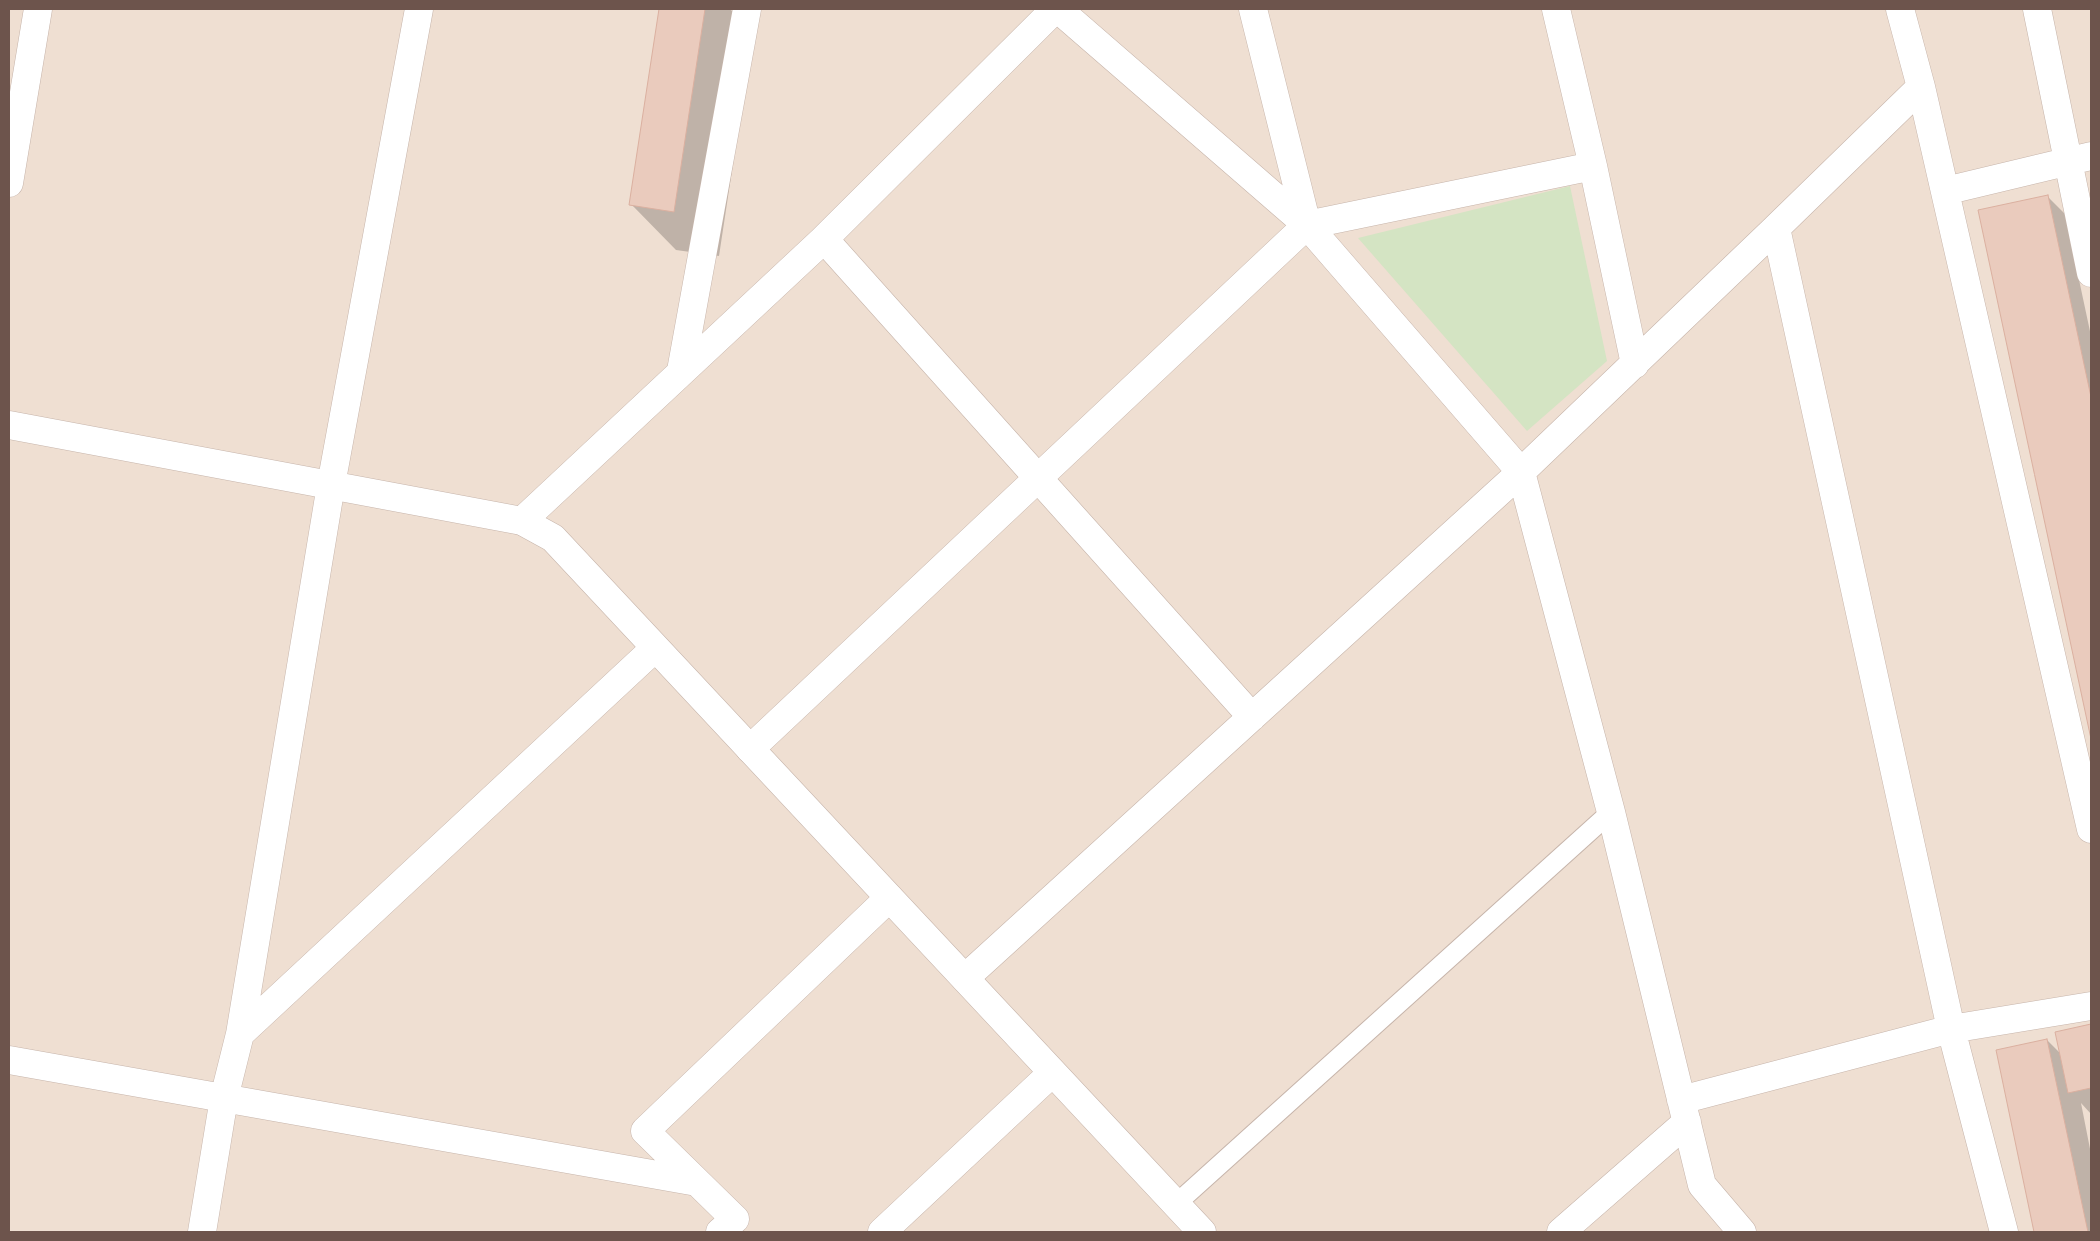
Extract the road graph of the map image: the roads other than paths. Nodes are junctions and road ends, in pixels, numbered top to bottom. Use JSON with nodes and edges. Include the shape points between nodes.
{"nodes":[{"id":1,"x":38,"y":9,"type":"edge"},
{"id":2,"x":419,"y":9,"type":"edge"},
{"id":3,"x":747,"y":9,"type":"edge"},
{"id":4,"x":1057,"y":9,"type":"edge"},
{"id":5,"x":1253,"y":9,"type":"edge"},
{"id":6,"x":1556,"y":9,"type":"edge"},
{"id":7,"x":2037,"y":9,"type":"edge"},
{"id":8,"x":1908,"y":10,"type":"edge"},
{"id":9,"x":1921,"y":87,"type":"junction"},
{"id":10,"x":2080,"y":159,"type":"edge"},
{"id":11,"x":1593,"y":166,"type":"junction"},
{"id":12,"x":9,"y":183,"type":"edge"},
{"id":13,"x":1945,"y":191,"type":"junction"},
{"id":14,"x":1307,"y":225,"type":"junction"},
{"id":15,"x":1776,"y":228,"type":"junction"},
{"id":16,"x":824,"y":239,"type":"junction"},
{"id":17,"x":2091,"y":273,"type":"edge"},
{"id":18,"x":1635,"y":364,"type":"junction"},
{"id":19,"x":681,"y":371,"type":"junction"},
{"id":20,"x":9,"y":425,"type":"edge"},
{"id":21,"x":1521,"y":472,"type":"junction"},
{"id":22,"x":1038,"y":478,"type":"junction"},
{"id":23,"x":331,"y":485,"type":"junction"},
{"id":24,"x":522,"y":521,"type":"junction"},
{"id":25,"x":655,"y":648,"type":"junction"},
{"id":26,"x":1252,"y":717,"type":"junction"},
{"id":27,"x":750,"y":749,"type":"junction"},
{"id":28,"x":1611,"y":812,"type":"junction"},
{"id":29,"x":2091,"y":829,"type":"edge"},
{"id":30,"x":889,"y":898,"type":"junction"},
{"id":31,"x":965,"y":978,"type":"junction"},
{"id":32,"x":2091,"y":1006,"type":"edge"},
{"id":33,"x":1950,"y":1029,"type":"junction"},
{"id":34,"x":240,"y":1034,"type":"junction"},
{"id":35,"x":9,"y":1060,"type":"edge"},
{"id":36,"x":1052,"y":1072,"type":"junction"},
{"id":37,"x":224,"y":1098,"type":"junction"},
{"id":38,"x":1684,"y":1111,"type":"junction"},
{"id":39,"x":697,"y":1182,"type":"junction"},
{"id":40,"x":1176,"y":1204,"type":"junction"},
{"id":41,"x":734,"y":1228,"type":"edge"},
{"id":42,"x":202,"y":1232,"type":"edge"},
{"id":43,"x":882,"y":1232,"type":"edge"},
{"id":44,"x":1202,"y":1232,"type":"edge"},
{"id":45,"x":1561,"y":1232,"type":"edge"},
{"id":46,"x":1742,"y":1232,"type":"edge"},
{"id":47,"x":2004,"y":1232,"type":"edge"}],
"edges":[{"from":1,"to":12,"type":"street"},
{"from":2,"to":23,"type":"street"},
{"from":3,"to":19,"type":"street"},
{"from":4,"to":14,"type":"street"},
{"from":4,"to":16,"type":"street"},
{"from":5,"to":14,"type":"street"},
{"from":6,"to":11,"type":"street"},
{"from":7,"to":10,"type":"street"},
{"from":8,"to":9,"type":"street"},
{"from":9,"to":13,"type":"street"},
{"from":9,"to":15,"type":"street"},
{"from":10,"to":13,"type":"street"},
{"from":10,"to":17,"type":"street"},
{"from":11,"to":14,"type":"street"},
{"from":11,"to":18,"type":"street"},
{"from":13,"to":29,"type":"street"},
{"from":14,"to":21,"type":"street"},
{"from":14,"to":22,"type":"street"},
{"from":15,"to":18,"type":"street"},
{"from":15,"to":33,"type":"street"},
{"from":16,"to":19,"type":"street"},
{"from":16,"to":22,"type":"street"},
{"from":18,"to":21,"type":"street"},
{"from":19,"to":24,"type":"street"},
{"from":20,"to":23,"type":"street"},
{"from":21,"to":26,"type":"street"},
{"from":21,"to":28,"type":"street"},
{"from":22,"to":26,"type":"street"},
{"from":22,"to":27,"type":"street"},
{"from":23,"to":24,"type":"street"},
{"from":23,"to":34,"type":"street"},
{"from":24,"to":25,"type":"street","via":[[552,538]]},
{"from":25,"to":27,"type":"street"},
{"from":25,"to":34,"type":"street"},
{"from":26,"to":31,"type":"street"},
{"from":27,"to":30,"type":"street"},
{"from":28,"to":38,"type":"street"},
{"from":28,"to":40,"type":"lane"},
{"from":30,"to":31,"type":"street"},
{"from":30,"to":39,"type":"street","via":[[645,1131]]},
{"from":31,"to":36,"type":"street"},
{"from":32,"to":33,"type":"street"},
{"from":33,"to":38,"type":"street"},
{"from":33,"to":47,"type":"street"},
{"from":34,"to":37,"type":"street"},
{"from":35,"to":37,"type":"street"},
{"from":36,"to":40,"type":"street"},
{"from":36,"to":43,"type":"street"},
{"from":37,"to":39,"type":"street"},
{"from":37,"to":42,"type":"street"},
{"from":38,"to":45,"type":"street"},
{"from":38,"to":46,"type":"street","via":[[1702,1185]]},
{"from":39,"to":41,"type":"street"},
{"from":40,"to":44,"type":"street"}]}
